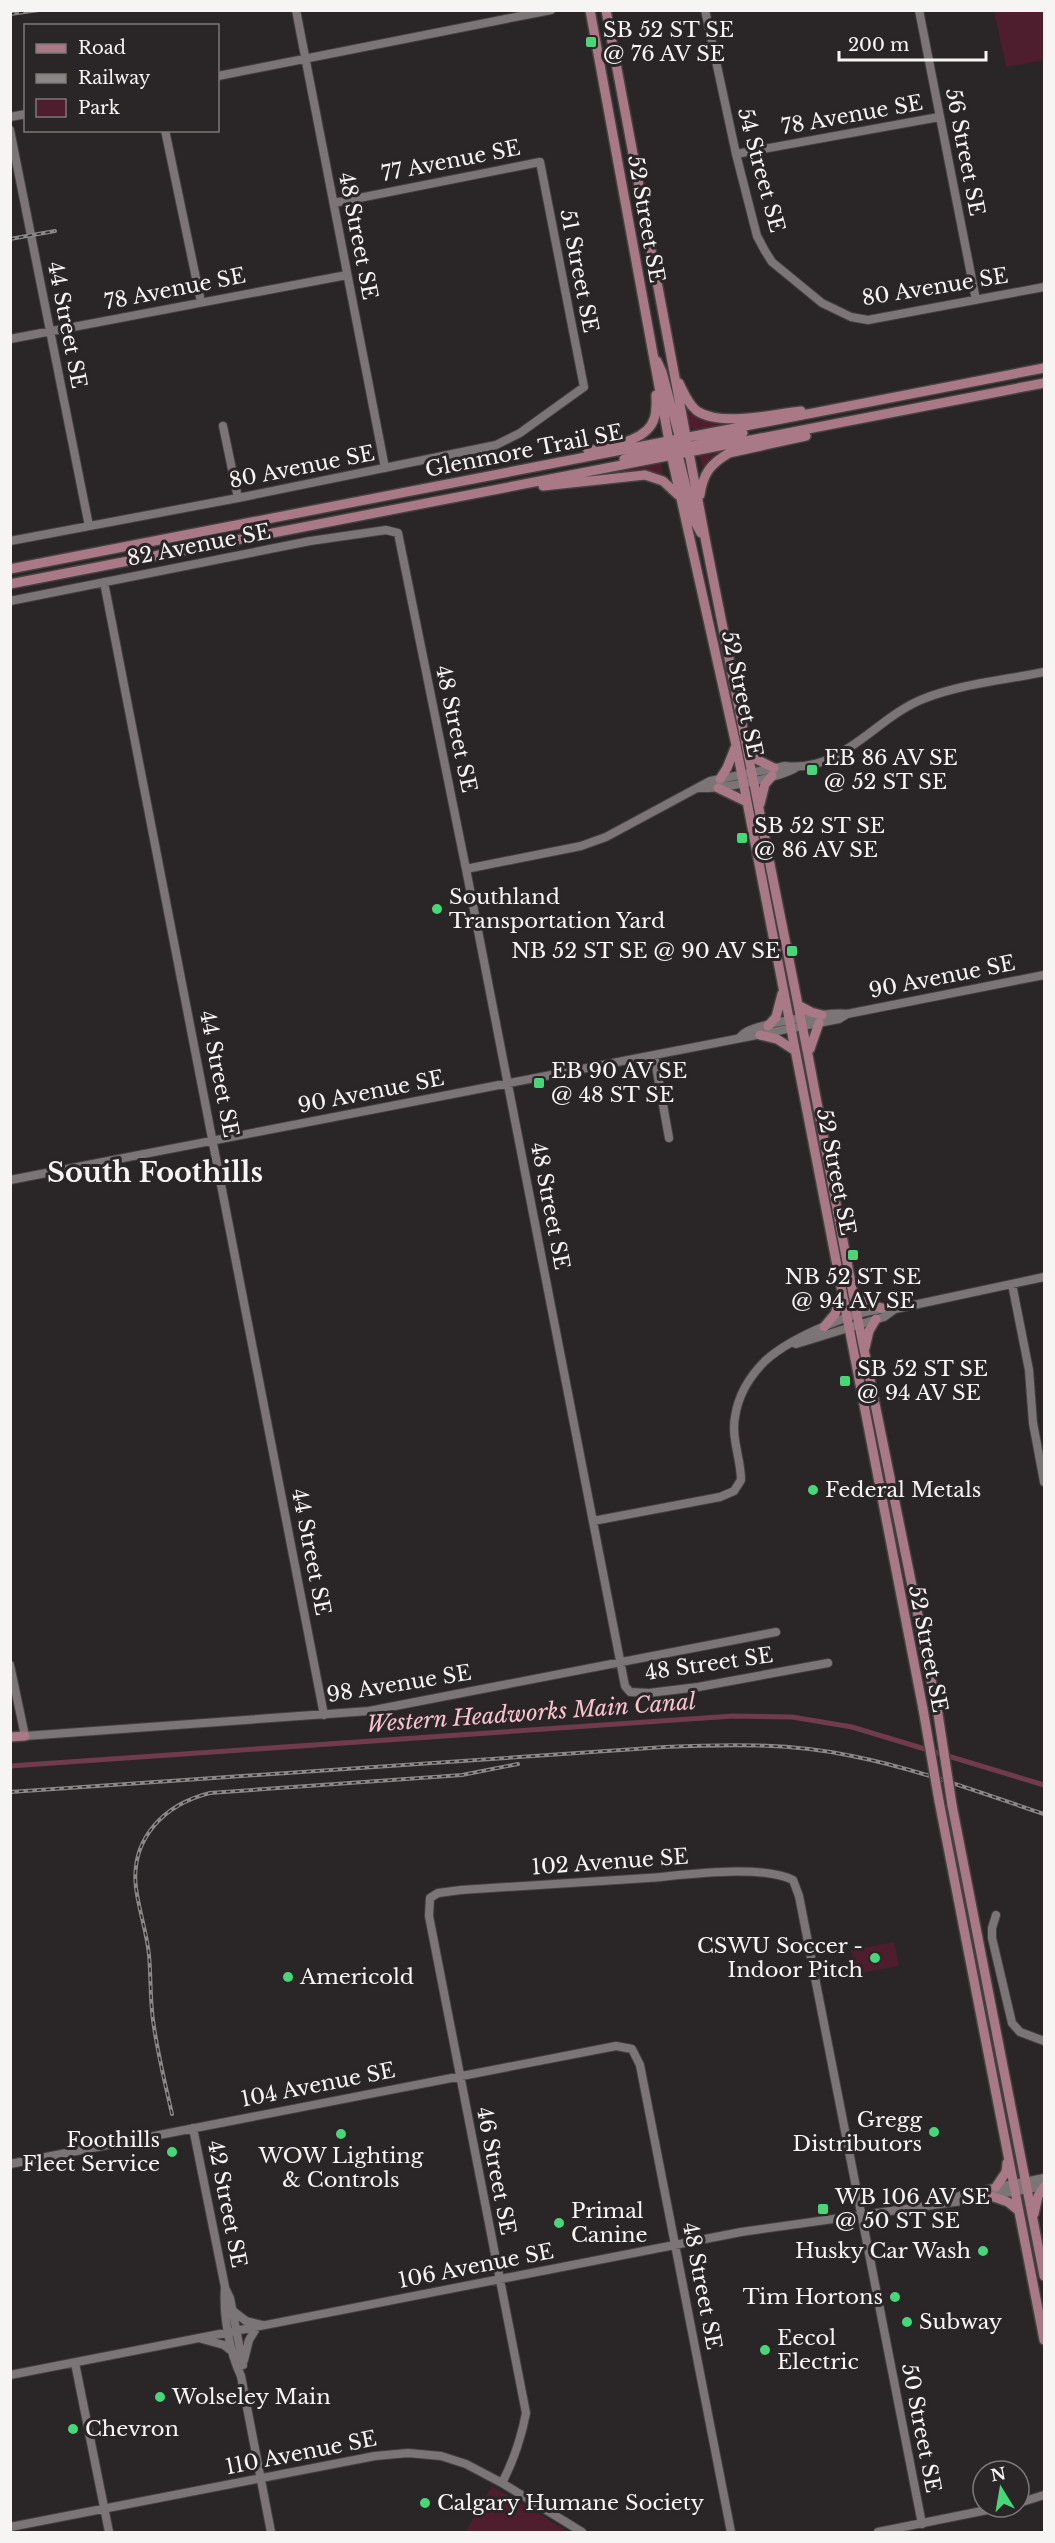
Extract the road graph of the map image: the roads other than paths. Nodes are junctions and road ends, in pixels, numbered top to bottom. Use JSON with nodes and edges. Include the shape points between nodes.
{"nodes":[{"id":1,"x":296,"y":10,"type":"edge"},
{"id":2,"x":551,"y":10,"type":"edge"},
{"id":3,"x":590,"y":10,"type":"edge"},
{"id":4,"x":606,"y":10,"type":"edge"},
{"id":5,"x":613,"y":10,"type":"edge"},
{"id":6,"x":705,"y":10,"type":"edge"},
{"id":7,"x":919,"y":10,"type":"edge"},
{"id":8,"x":511,"y":14,"type":"edge"},
{"id":9,"x":607,"y":21,"type":"junction"},
{"id":10,"x":305,"y":58,"type":"junction"},
{"id":11,"x":219,"y":76,"type":"edge"},
{"id":12,"x":939,"y":117,"type":"junction"},
{"id":13,"x":10,"y":130,"type":"edge"},
{"id":14,"x":165,"y":132,"type":"edge"},
{"id":15,"x":736,"y":154,"type":"junction"},
{"id":16,"x":540,"y":162,"type":"joint"},
{"id":17,"x":334,"y":203,"type":"junction"},
{"id":18,"x":347,"y":275,"type":"junction"},
{"id":19,"x":1044,"y":287,"type":"edge"},
{"id":20,"x":976,"y":300,"type":"junction"},
{"id":21,"x":201,"y":303,"type":"junction"},
{"id":22,"x":832,"y":310,"type":"joint"},
{"id":23,"x":50,"y":332,"type":"junction"},
{"id":24,"x":10,"y":339,"type":"edge"},
{"id":25,"x":652,"y":351,"type":"junction"},
{"id":26,"x":655,"y":366,"type":"junction"},
{"id":27,"x":673,"y":368,"type":"junction"},
{"id":28,"x":1044,"y":368,"type":"edge"},
{"id":29,"x":1044,"y":383,"type":"edge"},
{"id":30,"x":584,"y":387,"type":"joint"},
{"id":31,"x":836,"y":409,"type":"junction"},
{"id":32,"x":874,"y":416,"type":"junction"},
{"id":33,"x":224,"y":426,"type":"dead end"},
{"id":34,"x":679,"y":447,"type":"junction"},
{"id":35,"x":385,"y":468,"type":"junction"},
{"id":36,"x":504,"y":474,"type":"junction"},
{"id":37,"x":482,"y":493,"type":"junction"},
{"id":38,"x":680,"y":496,"type":"junction"},
{"id":39,"x":238,"y":498,"type":"junction"},
{"id":40,"x":699,"y":504,"type":"junction"},
{"id":41,"x":88,"y":526,"type":"junction"},
{"id":42,"x":395,"y":531,"type":"joint"},
{"id":43,"x":10,"y":541,"type":"edge"},
{"id":44,"x":706,"y":543,"type":"junction"},
{"id":45,"x":10,"y":569,"type":"edge"},
{"id":46,"x":104,"y":582,"type":"junction"},
{"id":47,"x":10,"y":584,"type":"edge"},
{"id":48,"x":10,"y":601,"type":"edge"},
{"id":49,"x":1044,"y":672,"type":"edge"},
{"id":50,"x":736,"y":746,"type":"junction"},
{"id":51,"x":748,"y":755,"type":"junction"},
{"id":52,"x":773,"y":772,"type":"junction"},
{"id":53,"x":752,"y":776,"type":"junction"},
{"id":54,"x":742,"y":778,"type":"junction"},
{"id":55,"x":719,"y":783,"type":"junction"},
{"id":56,"x":746,"y":801,"type":"junction"},
{"id":57,"x":759,"y":809,"type":"junction"},
{"id":58,"x":466,"y":869,"type":"junction"},
{"id":59,"x":1044,"y":975,"type":"edge"},
{"id":60,"x":784,"y":989,"type":"junction"},
{"id":61,"x":798,"y":1005,"type":"junction"},
{"id":62,"x":820,"y":1019,"type":"junction"},
{"id":63,"x":802,"y":1023,"type":"junction"},
{"id":64,"x":789,"y":1025,"type":"junction"},
{"id":65,"x":768,"y":1026,"type":"junction"},
{"id":66,"x":760,"y":1035,"type":"junction"},
{"id":67,"x":739,"y":1038,"type":"junction"},
{"id":68,"x":794,"y":1050,"type":"junction"},
{"id":69,"x":654,"y":1055,"type":"junction"},
{"id":70,"x":808,"y":1055,"type":"junction"},
{"id":71,"x":508,"y":1083,"type":"junction"},
{"id":72,"x":669,"y":1138,"type":"dead end"},
{"id":73,"x":214,"y":1141,"type":"junction"},
{"id":74,"x":10,"y":1180,"type":"edge"},
{"id":75,"x":1044,"y":1277,"type":"edge"},
{"id":76,"x":1012,"y":1284,"type":"junction"},
{"id":77,"x":842,"y":1294,"type":"junction"},
{"id":78,"x":854,"y":1296,"type":"junction"},
{"id":79,"x":882,"y":1308,"type":"junction"},
{"id":80,"x":895,"y":1309,"type":"junction"},
{"id":81,"x":858,"y":1319,"type":"junction"},
{"id":82,"x":876,"y":1319,"type":"junction"},
{"id":83,"x":848,"y":1322,"type":"junction"},
{"id":84,"x":824,"y":1327,"type":"junction"},
{"id":85,"x":786,"y":1347,"type":"junction"},
{"id":86,"x":864,"y":1350,"type":"junction"},
{"id":87,"x":1044,"y":1482,"type":"edge"},
{"id":88,"x":593,"y":1521,"type":"junction"},
{"id":89,"x":776,"y":1632,"type":"dead end"},
{"id":90,"x":620,"y":1662,"type":"junction"},
{"id":91,"x":828,"y":1663,"type":"dead end"},
{"id":92,"x":10,"y":1665,"type":"edge"},
{"id":93,"x":324,"y":1715,"type":"junction"},
{"id":94,"x":10,"y":1737,"type":"edge"},
{"id":95,"x":24,"y":1737,"type":"junction"},
{"id":96,"x":793,"y":1880,"type":"joint"},
{"id":97,"x":430,"y":1898,"type":"joint"},
{"id":98,"x":996,"y":1915,"type":"dead end"},
{"id":99,"x":1044,"y":2041,"type":"edge"},
{"id":100,"x":632,"y":2049,"type":"joint"},
{"id":101,"x":460,"y":2076,"type":"junction"},
{"id":102,"x":193,"y":2128,"type":"junction"},
{"id":103,"x":1008,"y":2154,"type":"junction"},
{"id":104,"x":10,"y":2164,"type":"edge"},
{"id":105,"x":1044,"y":2178,"type":"edge"},
{"id":106,"x":1027,"y":2185,"type":"junction"},
{"id":107,"x":1044,"y":2186,"type":"edge"},
{"id":108,"x":1014,"y":2187,"type":"junction"},
{"id":109,"x":994,"y":2191,"type":"junction"},
{"id":110,"x":1019,"y":2211,"type":"junction"},
{"id":111,"x":861,"y":2215,"type":"junction"},
{"id":112,"x":1033,"y":2219,"type":"junction"},
{"id":113,"x":675,"y":2245,"type":"junction"},
{"id":114,"x":1044,"y":2276,"type":"edge"},
{"id":115,"x":499,"y":2280,"type":"junction"},
{"id":116,"x":225,"y":2287,"type":"junction"},
{"id":117,"x":233,"y":2312,"type":"junction"},
{"id":118,"x":261,"y":2327,"type":"junction"},
{"id":119,"x":233,"y":2332,"type":"junction"},
{"id":120,"x":201,"y":2338,"type":"junction"},
{"id":121,"x":1044,"y":2340,"type":"edge"},
{"id":122,"x":233,"y":2352,"type":"junction"},
{"id":123,"x":75,"y":2363,"type":"junction"},
{"id":124,"x":243,"y":2365,"type":"junction"},
{"id":125,"x":12,"y":2375,"type":"edge"},
{"id":126,"x":241,"y":2376,"type":"junction"},
{"id":127,"x":261,"y":2479,"type":"junction"},
{"id":128,"x":502,"y":2483,"type":"junction"},
{"id":129,"x":1044,"y":2495,"type":"edge"},
{"id":130,"x":1033,"y":2500,"type":"joint"},
{"id":131,"x":1044,"y":2502,"type":"edge"},
{"id":132,"x":104,"y":2510,"type":"junction"},
{"id":133,"x":971,"y":2514,"type":"edge"},
{"id":134,"x":922,"y":2524,"type":"junction"},
{"id":135,"x":10,"y":2527,"type":"edge"},
{"id":136,"x":109,"y":2532,"type":"edge"},
{"id":137,"x":271,"y":2532,"type":"edge"},
{"id":138,"x":582,"y":2532,"type":"edge"},
{"id":139,"x":731,"y":2532,"type":"edge"},
{"id":140,"x":878,"y":2532,"type":"edge"}],
"edges":[{"from":1,"to":10,"type":"street","name":"48 Street SE"},
{"from":2,"to":8,"type":"street"},
{"from":3,"to":25,"type":"main road","name":"52 Street SE"},
{"from":4,"to":9,"type":"main road","name":"52 Street SE"},
{"from":5,"to":9,"type":"main road"},
{"from":6,"to":15,"type":"street","name":"54 Street SE"},
{"from":7,"to":12,"type":"street","name":"56 Street SE"},
{"from":8,"to":10,"type":"street"},
{"from":9,"to":27,"type":"main road","name":"52 Street SE"},
{"from":10,"to":11,"type":"street"},
{"from":10,"to":17,"type":"street","name":"48 Street SE"},
{"from":12,"to":15,"type":"street","name":"78 Avenue SE"},
{"from":12,"to":20,"type":"street","name":"56 Street SE"},
{"from":13,"to":23,"type":"street","name":"44 Street SE"},
{"from":14,"to":21,"type":"street"},
{"from":15,"to":22,"type":"street","name":"54 Street SE","via":[[757,236],[765,251],[772,262]]},
{"from":16,"to":17,"type":"street","name":"77 Avenue SE"},
{"from":16,"to":30,"type":"street","name":"51 Street SE"},
{"from":17,"to":18,"type":"street","name":"48 Street SE"},
{"from":18,"to":21,"type":"street","name":"78 Avenue SE"},
{"from":18,"to":35,"type":"street","name":"48 Street SE"},
{"from":19,"to":20,"type":"street","name":"80 Avenue SE"},
{"from":20,"to":22,"type":"street","name":"80 Avenue SE","via":[[868,320]]},
{"from":21,"to":23,"type":"street","name":"78 Avenue SE"},
{"from":23,"to":24,"type":"street","name":"78 Avenue SE"},
{"from":23,"to":41,"type":"street","name":"44 Street SE"},
{"from":25,"to":26,"type":"main road","name":"52 Street SE"},
{"from":25,"to":34,"type":"main road","via":[[662,372]]},
{"from":26,"to":34,"type":"main road","name":"52 Street SE"},
{"from":26,"to":36,"type":"main road","via":[[656,410],[647,429],[629,440]]},
{"from":27,"to":31,"type":"main road","via":[[691,405],[720,419]]},
{"from":27,"to":34,"type":"main road","name":"52 Street SE"},
{"from":28,"to":31,"type":"main road","name":"Glenmore Trail SE"},
{"from":29,"to":32,"type":"main road","name":"Glenmore Trail SE"},
{"from":30,"to":35,"type":"street","name":"80 Avenue SE","via":[[520,433],[496,445]]},
{"from":31,"to":34,"type":"main road","name":"Glenmore Trail SE"},
{"from":32,"to":34,"type":"main road","name":"Glenmore Trail SE"},
{"from":32,"to":40,"type":"main road","via":[[861,423],[729,453],[706,473]]},
{"from":33,"to":39,"type":"street"},
{"from":34,"to":36,"type":"main road","name":"Glenmore Trail SE"},
{"from":34,"to":37,"type":"main road","name":"Glenmore Trail SE"},
{"from":34,"to":38,"type":"main road","name":"52 Street SE"},
{"from":34,"to":40,"type":"main road","name":"52 Street SE"},
{"from":34,"to":44,"type":"main road","via":[[695,522]]},
{"from":35,"to":39,"type":"street","name":"80 Avenue SE"},
{"from":36,"to":45,"type":"main road","name":"Glenmore Trail SE"},
{"from":37,"to":38,"type":"main road","via":[[639,475],[655,477]]},
{"from":37,"to":47,"type":"main road","name":"Glenmore Trail SE"},
{"from":38,"to":50,"type":"main road","name":"52 Street SE"},
{"from":39,"to":41,"type":"street","name":"80 Avenue SE"},
{"from":40,"to":44,"type":"main road","name":"52 Street SE"},
{"from":41,"to":43,"type":"street","name":"80 Avenue SE"},
{"from":42,"to":46,"type":"street","name":"82 Avenue SE","via":[[310,542]]},
{"from":42,"to":58,"type":"street","name":"48 Street SE","via":[[400,537]]},
{"from":44,"to":51,"type":"main road","name":"52 Street SE"},
{"from":46,"to":48,"type":"street","name":"82 Avenue SE"},
{"from":46,"to":73,"type":"street","name":"44 Street SE"},
{"from":49,"to":52,"type":"street","via":[[923,698],[839,754],[789,772]]},
{"from":50,"to":54,"type":"main road","name":"52 Street SE"},
{"from":50,"to":55,"type":"main road"},
{"from":51,"to":52,"type":"main road"},
{"from":51,"to":53,"type":"main road","name":"52 Street SE"},
{"from":52,"to":53,"type":"street"},
{"from":52,"to":57,"type":"main road","via":[[765,784]]},
{"from":53,"to":54,"type":"street"},
{"from":53,"to":57,"type":"main road","name":"52 Street SE"},
{"from":54,"to":55,"type":"street"},
{"from":54,"to":56,"type":"main road","name":"52 Street SE"},
{"from":55,"to":56,"type":"main road"},
{"from":55,"to":58,"type":"street","via":[[667,802],[606,837],[581,846]]},
{"from":56,"to":60,"type":"main road","name":"52 Street SE"},
{"from":57,"to":61,"type":"main road","name":"52 Street SE"},
{"from":58,"to":71,"type":"street","name":"48 Street SE"},
{"from":59,"to":62,"type":"street","name":"90 Avenue SE","via":[[847,1014],[837,1012]]},
{"from":60,"to":64,"type":"main road","name":"52 Street SE"},
{"from":60,"to":65,"type":"main road","via":[[776,1017]]},
{"from":61,"to":62,"type":"main road"},
{"from":61,"to":63,"type":"main road","name":"52 Street SE"},
{"from":62,"to":63,"type":"street","name":"90 Avenue SE"},
{"from":62,"to":70,"type":"main road"},
{"from":63,"to":64,"type":"street","name":"90 Avenue SE"},
{"from":63,"to":70,"type":"main road","name":"52 Street SE"},
{"from":64,"to":65,"type":"street","name":"90 Avenue SE"},
{"from":64,"to":66,"type":"street","name":"90 Avenue SE"},
{"from":64,"to":68,"type":"main road","name":"52 Street SE"},
{"from":65,"to":67,"type":"street","name":"90 Avenue SE","via":[[745,1032]]},
{"from":66,"to":67,"type":"street","name":"90 Avenue SE"},
{"from":66,"to":68,"type":"main road","via":[[777,1039]]},
{"from":67,"to":69,"type":"street","name":"90 Avenue SE"},
{"from":68,"to":77,"type":"main road","name":"52 Street SE"},
{"from":69,"to":71,"type":"street","name":"90 Avenue SE"},
{"from":69,"to":72,"type":"street"},
{"from":70,"to":78,"type":"main road","name":"52 Street SE"},
{"from":71,"to":73,"type":"street","name":"90 Avenue SE"},
{"from":71,"to":88,"type":"street","name":"48 Street SE"},
{"from":73,"to":74,"type":"street","name":"90 Avenue SE"},
{"from":73,"to":93,"type":"street","name":"44 Street SE"},
{"from":75,"to":76,"type":"street"},
{"from":76,"to":80,"type":"street"},
{"from":76,"to":87,"type":"street","via":[[1029,1370],[1033,1423]]},
{"from":77,"to":83,"type":"main road","name":"52 Street SE"},
{"from":77,"to":84,"type":"main road","via":[[835,1314]]},
{"from":78,"to":79,"type":"main road"},
{"from":78,"to":81,"type":"main road","name":"52 Street SE"},
{"from":79,"to":80,"type":"street"},
{"from":79,"to":81,"type":"street"},
{"from":80,"to":82,"type":"street"},
{"from":81,"to":82,"type":"street"},
{"from":81,"to":83,"type":"street"},
{"from":81,"to":86,"type":"main road","name":"52 Street SE"},
{"from":82,"to":86,"type":"main road"},
{"from":83,"to":84,"type":"street"},
{"from":83,"to":85,"type":"street"},
{"from":83,"to":103,"type":"main road","name":"52 Street SE","bridge":true},
{"from":84,"to":85,"type":"street"},
{"from":85,"to":88,"type":"street","via":[[766,1360],[741,1394],[734,1432],[741,1480],[734,1491]]},
{"from":86,"to":106,"type":"main road","name":"52 Street SE","bridge":true},
{"from":88,"to":90,"type":"street","name":"48 Street SE"},
{"from":89,"to":90,"type":"street","name":"98 Avenue SE"},
{"from":90,"to":91,"type":"street","name":"48 Street SE","via":[[630,1692],[649,1693]]},
{"from":90,"to":93,"type":"street","name":"98 Avenue SE","via":[[369,1711]]},
{"from":92,"to":95,"type":"street"},
{"from":93,"to":95,"type":"street","name":"98 Avenue SE"},
{"from":94,"to":95,"type":"main road"},
{"from":96,"to":97,"type":"street","name":"102 Avenue SE","via":[[783,1875],[713,1873],[461,1890]]},
{"from":96,"to":111,"type":"street","name":"50 Street SE"},
{"from":97,"to":101,"type":"street","name":"46 Street SE","via":[[429,1916]]},
{"from":98,"to":99,"type":"street","via":[[992,1938],[1012,2024],[1020,2032]]},
{"from":100,"to":101,"type":"street","name":"104 Avenue SE","via":[[616,2046]]},
{"from":100,"to":113,"type":"street","name":"48 Street SE","via":[[640,2065]]},
{"from":101,"to":102,"type":"street","name":"104 Avenue SE"},
{"from":101,"to":115,"type":"street","name":"46 Street SE"},
{"from":102,"to":104,"type":"street","name":"104 Avenue SE"},
{"from":102,"to":116,"type":"street","name":"42 Street SE"},
{"from":103,"to":108,"type":"main road","name":"52 Street SE"},
{"from":103,"to":109,"type":"main road","via":[[1006,2172]]},
{"from":105,"to":106,"type":"street"},
{"from":106,"to":107,"type":"street"},
{"from":106,"to":108,"type":"street","name":"106 Avenue SE"},
{"from":106,"to":112,"type":"main road","name":"52 Street SE"},
{"from":107,"to":112,"type":"main road"},
{"from":108,"to":109,"type":"street","name":"106 Avenue SE"},
{"from":108,"to":110,"type":"main road","name":"52 Street SE"},
{"from":109,"to":110,"type":"main road"},
{"from":109,"to":111,"type":"street","name":"106 Avenue SE"},
{"from":110,"to":121,"type":"main road","name":"52 Street SE"},
{"from":111,"to":113,"type":"street","name":"106 Avenue SE"},
{"from":111,"to":134,"type":"street","name":"50 Street SE"},
{"from":112,"to":114,"type":"main road","name":"52 Street SE"},
{"from":113,"to":115,"type":"street","name":"106 Avenue SE"},
{"from":113,"to":139,"type":"street","name":"48 Street SE"},
{"from":115,"to":118,"type":"street","name":"106 Avenue SE"},
{"from":115,"to":128,"type":"street","name":"46 Street SE","via":[[525,2413],[513,2463]]},
{"from":116,"to":117,"type":"street","name":"42 Street SE"},
{"from":116,"to":119,"type":"street","name":"42 Street SE","via":[[224,2302]]},
{"from":117,"to":118,"type":"street"},
{"from":117,"to":119,"type":"street","name":"42 Street SE"},
{"from":118,"to":119,"type":"street","name":"106 Avenue SE"},
{"from":118,"to":124,"type":"street","via":[[249,2340]]},
{"from":119,"to":120,"type":"street","name":"106 Avenue SE"},
{"from":119,"to":122,"type":"street","name":"42 Street SE"},
{"from":119,"to":124,"type":"street","name":"42 Street SE"},
{"from":120,"to":122,"type":"street"},
{"from":120,"to":123,"type":"street","name":"106 Avenue SE"},
{"from":122,"to":126,"type":"street","name":"42 Street SE"},
{"from":123,"to":125,"type":"street","name":"106 Avenue SE"},
{"from":123,"to":132,"type":"street"},
{"from":124,"to":126,"type":"street","name":"42 Street SE"},
{"from":126,"to":127,"type":"street","name":"42 Street SE"},
{"from":127,"to":128,"type":"street","name":"110 Avenue SE","via":[[408,2453],[441,2456]]},
{"from":127,"to":132,"type":"street","name":"110 Avenue SE"},
{"from":127,"to":137,"type":"street","name":"42 Street SE"},
{"from":128,"to":138,"type":"street","name":"110 Avenue SE"},
{"from":129,"to":130,"type":"street"},
{"from":130,"to":131,"type":"street"},
{"from":132,"to":135,"type":"street","name":"110 Avenue SE"},
{"from":132,"to":136,"type":"street"},
{"from":133,"to":134,"type":"street"},
{"from":134,"to":140,"type":"street"}]}
